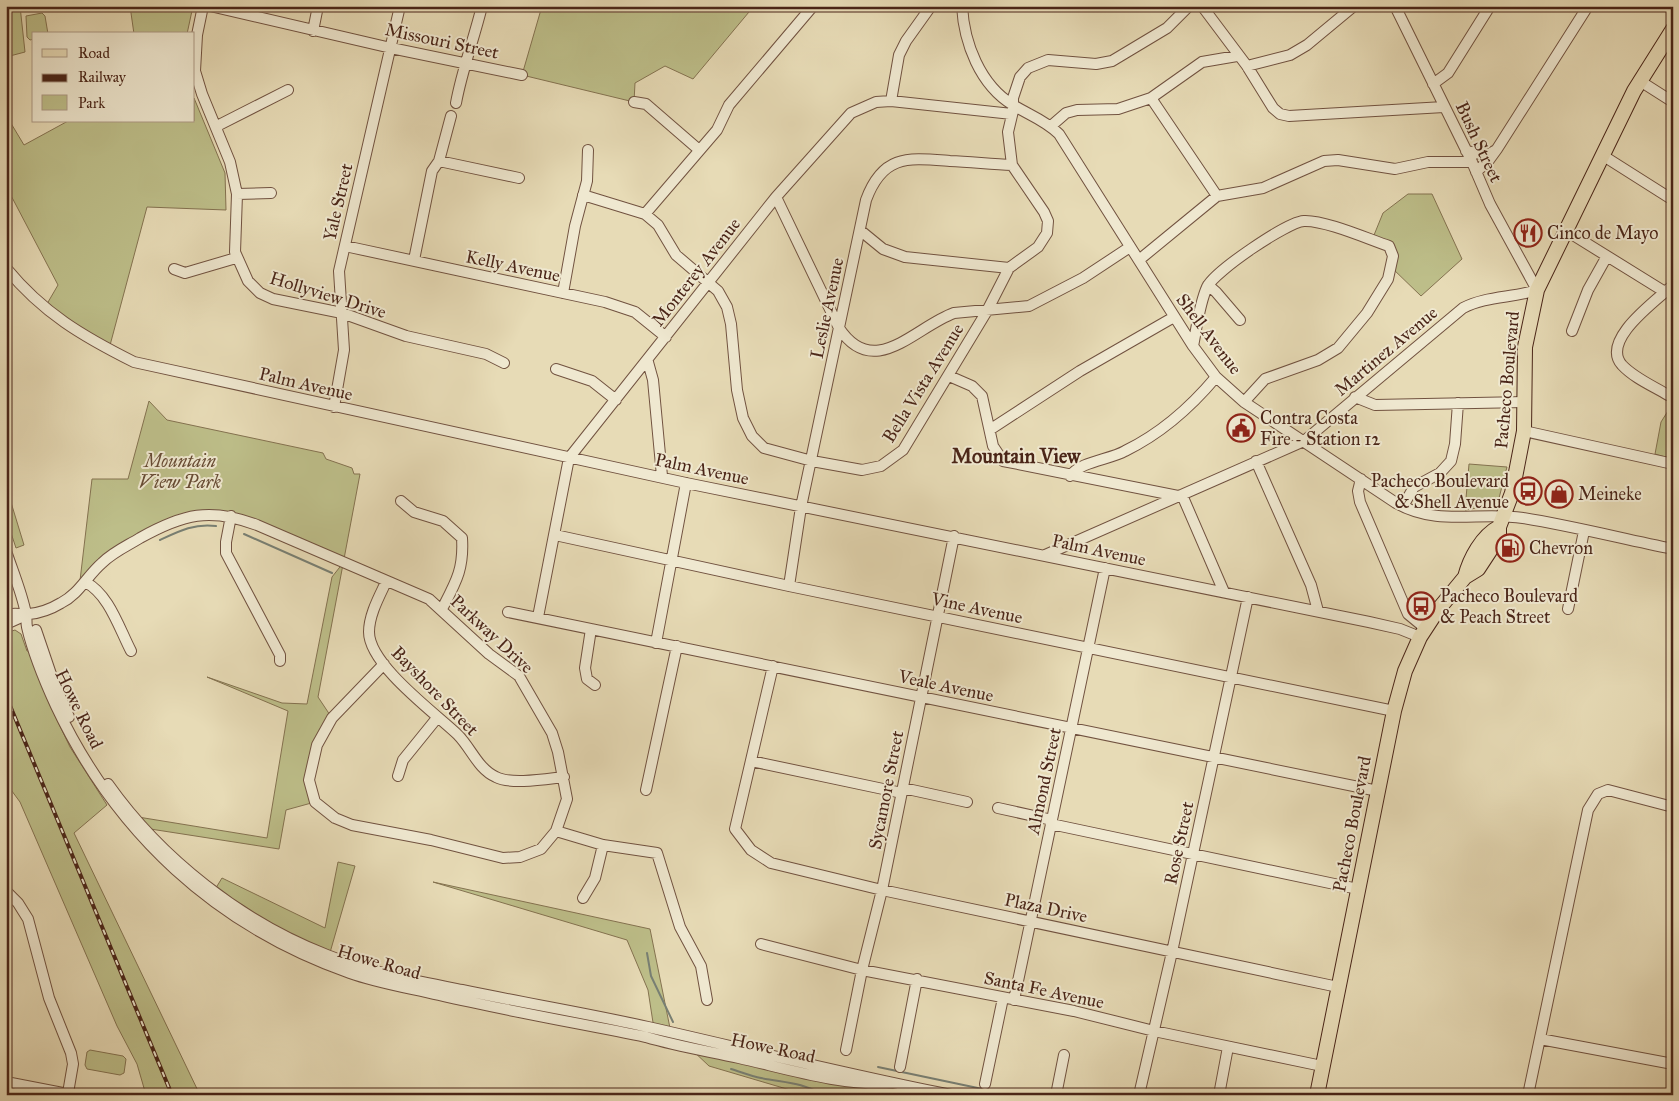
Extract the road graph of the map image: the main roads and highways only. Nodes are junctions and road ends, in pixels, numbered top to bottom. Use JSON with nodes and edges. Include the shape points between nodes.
{"nodes":[{"id":1,"x":1673,"y":28,"type":"edge"},
{"id":2,"x":1317,"y":1095,"type":"edge"}],
"edges":[{"from":1,"to":2,"type":"main road","name":"Pacheco Boulevard","via":[[1640,81],[1537,290],[1525,347],[1524,431],[1512,493],[1498,537],[1478,569],[1465,577],[1423,632],[1405,671],[1394,711]]}]}
